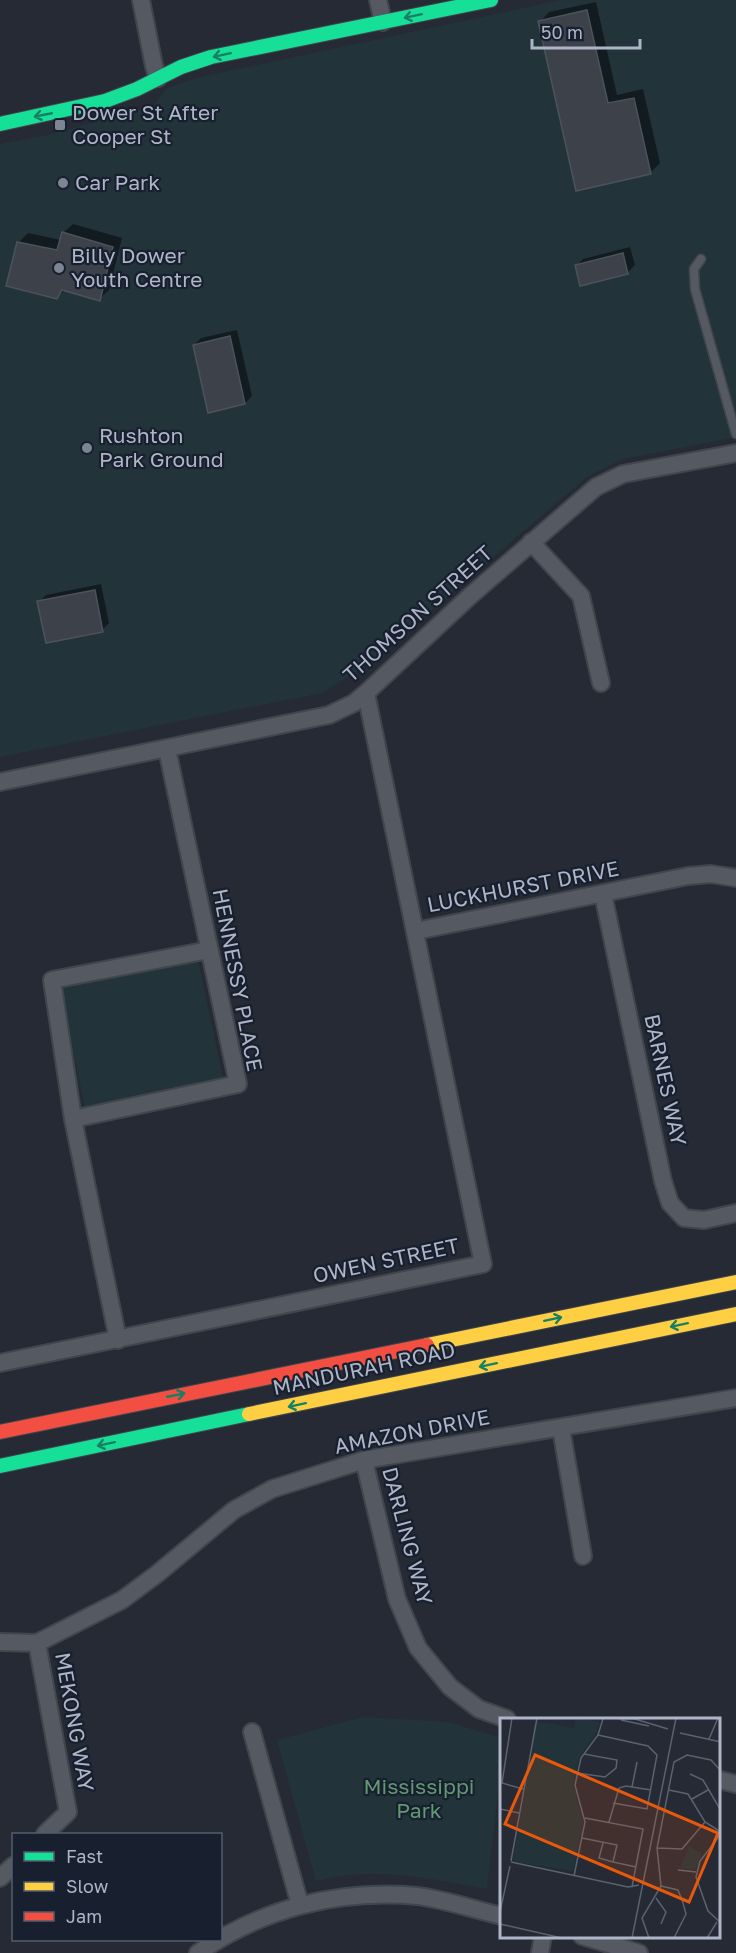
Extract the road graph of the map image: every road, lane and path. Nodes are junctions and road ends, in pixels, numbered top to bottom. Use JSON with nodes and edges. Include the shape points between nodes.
{"nodes":[{"id":1,"x":141,"y":0,"type":"edge"},
{"id":2,"x":429,"y":0,"type":"edge"},
{"id":3,"x":491,"y":0,"type":"edge"},
{"id":4,"x":381,"y":11,"type":"edge"},
{"id":5,"x":156,"y":72,"type":"junction"},
{"id":6,"x":0,"y":111,"type":"edge"},
{"id":7,"x":0,"y":123,"type":"edge"},
{"id":8,"x":700,"y":259,"type":"dead end"},
{"id":9,"x":736,"y":434,"type":"edge"},
{"id":10,"x":736,"y":453,"type":"edge"},
{"id":11,"x":531,"y":542,"type":"junction"},
{"id":12,"x":601,"y":683,"type":"dead end"},
{"id":13,"x":366,"y":693,"type":"junction"},
{"id":14,"x":167,"y":749,"type":"junction"},
{"id":15,"x":0,"y":782,"type":"edge"},
{"id":16,"x":736,"y":878,"type":"edge"},
{"id":17,"x":603,"y":894,"type":"junction"},
{"id":18,"x":416,"y":931,"type":"junction"},
{"id":19,"x":209,"y":950,"type":"junction"},
{"id":20,"x":73,"y":1119,"type":"junction"},
{"id":21,"x":736,"y":1213,"type":"edge"},
{"id":22,"x":736,"y":1282,"type":"edge"},
{"id":23,"x":736,"y":1314,"type":"edge"},
{"id":24,"x":118,"y":1340,"type":"junction"},
{"id":25,"x":0,"y":1364,"type":"edge"},
{"id":26,"x":736,"y":1398,"type":"edge"},
{"id":27,"x":561,"y":1428,"type":"junction"},
{"id":28,"x":0,"y":1432,"type":"edge"},
{"id":29,"x":364,"y":1460,"type":"junction"},
{"id":30,"x":0,"y":1466,"type":"edge"},
{"id":31,"x":583,"y":1556,"type":"dead end"},
{"id":32,"x":0,"y":1642,"type":"edge"},
{"id":33,"x":37,"y":1643,"type":"junction"},
{"id":34,"x":504,"y":1718,"type":"edge"},
{"id":35,"x":252,"y":1732,"type":"dead end"},
{"id":36,"x":721,"y":1780,"type":"edge"},
{"id":37,"x":736,"y":1785,"type":"edge"},
{"id":38,"x":46,"y":1833,"type":"edge"},
{"id":39,"x":12,"y":1867,"type":"edge"},
{"id":40,"x":0,"y":1878,"type":"edge"},
{"id":41,"x":300,"y":1905,"type":"junction"},
{"id":42,"x":500,"y":1916,"type":"edge"},
{"id":43,"x":543,"y":1938,"type":"edge"},
{"id":44,"x":589,"y":1938,"type":"edge"},
{"id":45,"x":222,"y":1939,"type":"edge"},
{"id":46,"x":218,"y":1941,"type":"edge"},
{"id":47,"x":198,"y":1953,"type":"edge"},
{"id":48,"x":540,"y":1953,"type":"edge"},
{"id":49,"x":639,"y":1953,"type":"edge"}],
"edges":[{"from":1,"to":5,"type":"street"},
{"from":2,"to":4,"type":"main road"},
{"from":3,"to":4,"type":"main road","one_way":true},
{"from":4,"to":5,"type":"main road"},
{"from":5,"to":6,"type":"main road"},
{"from":5,"to":7,"type":"main road","one_way":true,"via":[[137,89],[87,106]]},
{"from":8,"to":9,"type":"lane","via":[[694,269],[695,290]]},
{"from":10,"to":11,"type":"street","name":"THOMSON STREET","via":[[623,474],[582,497]]},
{"from":11,"to":12,"type":"street","via":[[581,596]]},
{"from":11,"to":13,"type":"street","name":"THOMSON STREET"},
{"from":13,"to":14,"type":"street","name":"THOMSON STREET","via":[[329,715]]},
{"from":13,"to":18,"type":"street","name":"LUCKHURST DRIVE"},
{"from":14,"to":15,"type":"street","name":"THOMSON STREET"},
{"from":14,"to":19,"type":"street","name":"HENNESSY PLACE"},
{"from":16,"to":17,"type":"street","name":"LUCKHURST DRIVE","via":[[688,876]]},
{"from":17,"to":18,"type":"street","name":"LUCKHURST DRIVE"},
{"from":17,"to":21,"type":"street","name":"BARNES WAY","via":[[670,1203],[684,1218],[704,1220]]},
{"from":18,"to":24,"type":"street","name":"OWEN STREET","via":[[483,1264]]},
{"from":19,"to":20,"type":"street","via":[[52,980]]},
{"from":19,"to":20,"type":"street","name":"HENNESSY PLACE","via":[[238,1084]]},
{"from":20,"to":24,"type":"street"},
{"from":28,"to":22,"type":"main road","name":"MANDURAH ROAD","one_way":true},
{"from":23,"to":30,"type":"main road","name":"MANDURAH ROAD","one_way":true},
{"from":24,"to":25,"type":"street","name":"OWEN STREET"},
{"from":26,"to":27,"type":"street","name":"AMAZON DRIVE"},
{"from":27,"to":29,"type":"street","name":"AMAZON DRIVE"},
{"from":27,"to":31,"type":"street"},
{"from":29,"to":33,"type":"street","name":"AMAZON DRIVE","via":[[272,1489],[234,1510],[122,1600]]},
{"from":29,"to":34,"type":"street","name":"DARLING WAY","via":[[397,1599],[418,1648],[450,1687],[479,1709]]},
{"from":32,"to":33,"type":"street","name":"AMAZON DRIVE"},
{"from":33,"to":38,"type":"street","name":"MEKONG WAY","via":[[68,1812]]},
{"from":35,"to":41,"type":"street"},
{"from":36,"to":37,"type":"street"},
{"from":39,"to":40,"type":"street"},
{"from":41,"to":42,"type":"street","via":[[368,1894],[419,1896]]},
{"from":41,"to":45,"type":"street"},
{"from":43,"to":48,"type":"street"},
{"from":44,"to":49,"type":"street"},
{"from":46,"to":47,"type":"street"}]}
